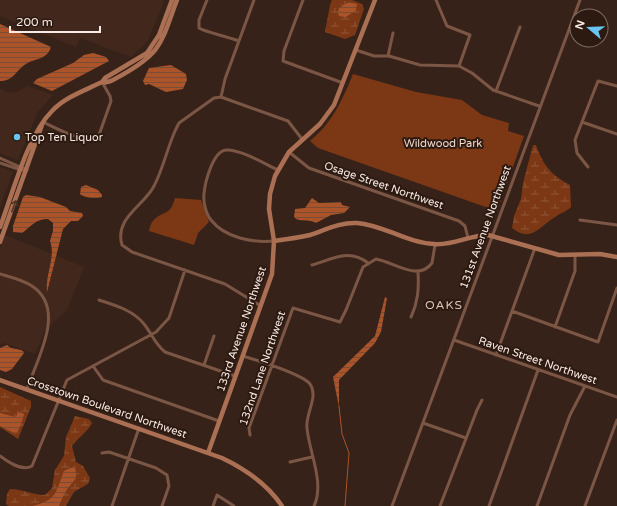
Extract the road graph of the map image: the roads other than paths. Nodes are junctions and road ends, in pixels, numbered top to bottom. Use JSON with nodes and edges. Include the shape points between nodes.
{"nodes":[{"id":1,"x":175,"y":0,"type":"edge"},
{"id":2,"x":207,"y":0,"type":"edge"},
{"id":3,"x":254,"y":0,"type":"edge"},
{"id":4,"x":303,"y":0,"type":"edge"},
{"id":5,"x":375,"y":0,"type":"edge"},
{"id":6,"x":436,"y":0,"type":"edge"},
{"id":7,"x":578,"y":0,"type":"edge"},
{"id":8,"x":520,"y":27,"type":"dead end"},
{"id":9,"x":393,"y":33,"type":"dead end"},
{"id":10,"x":239,"y":41,"type":"junction"},
{"id":11,"x":356,"y":50,"type":"junction"},
{"id":12,"x":388,"y":56,"type":"junction"},
{"id":13,"x":459,"y":66,"type":"junction"},
{"id":14,"x":102,"y":82,"type":"junction"},
{"id":15,"x":343,"y":83,"type":"junction"},
{"id":16,"x":617,"y":86,"type":"edge"},
{"id":17,"x":496,"y":91,"type":"junction"},
{"id":18,"x":221,"y":97,"type":"junction"},
{"id":19,"x":539,"y":106,"type":"junction"},
{"id":20,"x":43,"y":122,"type":"junction"},
{"id":21,"x":582,"y":122,"type":"junction"},
{"id":22,"x":617,"y":134,"type":"edge"},
{"id":23,"x":302,"y":139,"type":"junction"},
{"id":24,"x":289,"y":152,"type":"junction"},
{"id":25,"x":0,"y":158,"type":"edge"},
{"id":26,"x":0,"y":163,"type":"edge"},
{"id":27,"x":588,"y":167,"type":"dead end"},
{"id":28,"x":23,"y":169,"type":"junction"},
{"id":29,"x":278,"y":170,"type":"junction"},
{"id":30,"x":580,"y":220,"type":"dead end"},
{"id":31,"x":617,"y":225,"type":"edge"},
{"id":32,"x":0,"y":227,"type":"edge"},
{"id":33,"x":492,"y":235,"type":"junction"},
{"id":34,"x":468,"y":238,"type":"junction"},
{"id":35,"x":274,"y":241,"type":"junction"},
{"id":36,"x":0,"y":242,"type":"edge"},
{"id":37,"x":435,"y":245,"type":"junction"},
{"id":38,"x":535,"y":248,"type":"junction"},
{"id":39,"x":575,"y":255,"type":"junction"},
{"id":40,"x":617,"y":257,"type":"edge"},
{"id":41,"x":368,"y":263,"type":"junction"},
{"id":42,"x":312,"y":265,"type":"dead end"},
{"id":43,"x":185,"y":270,"type":"junction"},
{"id":44,"x":418,"y":272,"type":"junction"},
{"id":45,"x":0,"y":274,"type":"edge"},
{"id":46,"x":617,"y":288,"type":"edge"},
{"id":47,"x":99,"y":300,"type":"dead end"},
{"id":48,"x":260,"y":306,"type":"junction"},
{"id":49,"x":512,"y":311,"type":"junction"},
{"id":50,"x":411,"y":317,"type":"dead end"},
{"id":51,"x":555,"y":327,"type":"junction"},
{"id":52,"x":151,"y":335,"type":"junction"},
{"id":53,"x":214,"y":336,"type":"dead end"},
{"id":54,"x":454,"y":340,"type":"junction"},
{"id":55,"x":496,"y":355,"type":"junction"},
{"id":56,"x":243,"y":356,"type":"junction"},
{"id":57,"x":204,"y":365,"type":"junction"},
{"id":58,"x":93,"y":366,"type":"junction"},
{"id":59,"x":271,"y":366,"type":"junction"},
{"id":60,"x":538,"y":370,"type":"junction"},
{"id":61,"x":235,"y":376,"type":"junction"},
{"id":62,"x":0,"y":380,"type":"edge"},
{"id":63,"x":584,"y":386,"type":"junction"},
{"id":64,"x":27,"y":389,"type":"junction"},
{"id":65,"x":617,"y":397,"type":"edge"},
{"id":66,"x":57,"y":399,"type":"junction"},
{"id":67,"x":482,"y":400,"type":"dead end"},
{"id":68,"x":617,"y":420,"type":"edge"},
{"id":69,"x":219,"y":421,"type":"junction"},
{"id":70,"x":423,"y":423,"type":"junction"},
{"id":71,"x":139,"y":428,"type":"junction"},
{"id":72,"x":250,"y":435,"type":"dead end"},
{"id":73,"x":466,"y":438,"type":"junction"},
{"id":74,"x":102,"y":453,"type":"dead end"},
{"id":75,"x":208,"y":453,"type":"junction"},
{"id":76,"x":0,"y":456,"type":"edge"},
{"id":77,"x":312,"y":457,"type":"junction"},
{"id":78,"x":128,"y":458,"type":"junction"},
{"id":79,"x":290,"y":462,"type":"dead end"},
{"id":80,"x":112,"y":506,"type":"edge"},
{"id":81,"x":162,"y":506,"type":"edge"},
{"id":82,"x":213,"y":506,"type":"edge"},
{"id":83,"x":234,"y":506,"type":"edge"},
{"id":84,"x":282,"y":506,"type":"edge"},
{"id":85,"x":314,"y":506,"type":"edge"},
{"id":86,"x":392,"y":506,"type":"edge"},
{"id":87,"x":440,"y":506,"type":"edge"},
{"id":88,"x":489,"y":506,"type":"edge"},
{"id":89,"x":537,"y":506,"type":"edge"},
{"id":90,"x":585,"y":506,"type":"edge"}],
"edges":[{"from":1,"to":14,"type":"street","via":[[164,29],[147,53]]},
{"from":2,"to":10,"type":"street","via":[[199,20],[199,28]]},
{"from":3,"to":10,"type":"street"},
{"from":4,"to":15,"type":"street","via":[[284,51],[283,61]]},
{"from":5,"to":11,"type":"street","name":"133rd Avenue Northwest"},
{"from":6,"to":13,"type":"street","via":[[446,26],[470,35]]},
{"from":7,"to":19,"type":"street","name":"131st Avenue Northwest"},
{"from":8,"to":17,"type":"street"},
{"from":9,"to":12,"type":"street"},
{"from":10,"to":18,"type":"street"},
{"from":11,"to":12,"type":"street","via":[[374,56]]},
{"from":11,"to":15,"type":"street","name":"133rd Avenue Northwest"},
{"from":12,"to":13,"type":"street","via":[[420,65]]},
{"from":13,"to":17,"type":"street"},
{"from":14,"to":20,"type":"street","via":[[61,103]]},
{"from":14,"to":20,"type":"street","via":[[111,101],[96,137],[87,140]]},
{"from":15,"to":23,"type":"street","name":"133rd Avenue Northwest","via":[[328,115]]},
{"from":16,"to":21,"type":"street","via":[[598,81]]},
{"from":17,"to":19,"type":"street"},
{"from":18,"to":23,"type":"street","via":[[288,120]]},
{"from":18,"to":43,"type":"street","via":[[214,98],[195,110],[180,123],[154,186],[129,214],[121,234],[122,245],[132,252]]},
{"from":19,"to":33,"type":"street","name":"131st Avenue Northwest"},
{"from":20,"to":28,"type":"street"},
{"from":21,"to":22,"type":"street"},
{"from":21,"to":27,"type":"street","via":[[575,147]]},
{"from":23,"to":24,"type":"street","name":"133rd Avenue Northwest"},
{"from":24,"to":29,"type":"street","name":"133rd Avenue Northwest"},
{"from":24,"to":34,"type":"street","name":"Osage Street Northwest","via":[[309,168],[459,221],[465,226]]},
{"from":25,"to":28,"type":"street"},
{"from":26,"to":28,"type":"street"},
{"from":28,"to":32,"type":"street"},
{"from":36,"to":28,"type":"street","one_way":true},
{"from":29,"to":35,"type":"street","name":"133rd Avenue Northwest","via":[[270,194],[269,208]]},
{"from":29,"to":35,"type":"street","via":[[230,150],[222,151],[214,158],[206,181],[204,201],[211,220],[224,231],[240,238],[262,242]]},
{"from":30,"to":31,"type":"street"},
{"from":33,"to":34,"type":"street"},
{"from":33,"to":38,"type":"street"},
{"from":33,"to":54,"type":"street","name":"131st Avenue Northwest"},
{"from":34,"to":37,"type":"street"},
{"from":35,"to":37,"type":"street","via":[[357,223]]},
{"from":35,"to":48,"type":"street","name":"133rd Avenue Northwest","via":[[272,274]]},
{"from":37,"to":44,"type":"street","via":[[432,264]]},
{"from":38,"to":39,"type":"street","via":[[559,255]]},
{"from":38,"to":49,"type":"street"},
{"from":39,"to":40,"type":"street","via":[[600,254]]},
{"from":39,"to":51,"type":"street","via":[[575,272]]},
{"from":41,"to":42,"type":"street","via":[[349,254]]},
{"from":41,"to":44,"type":"street","via":[[383,261]]},
{"from":41,"to":59,"type":"street","name":"132nd Lane Northwest","via":[[360,272],[340,321],[293,308]]},
{"from":43,"to":48,"type":"street","via":[[225,284]]},
{"from":43,"to":52,"type":"street","via":[[169,318]]},
{"from":44,"to":50,"type":"street","via":[[417,304]]},
{"from":45,"to":64,"type":"street","via":[[32,287],[45,301],[49,312],[48,329]]},
{"from":46,"to":51,"type":"street","via":[[598,342]]},
{"from":47,"to":52,"type":"street","via":[[131,313],[144,324]]},
{"from":48,"to":56,"type":"street","name":"133rd Avenue Northwest"},
{"from":49,"to":51,"type":"street"},
{"from":49,"to":55,"type":"street"},
{"from":52,"to":57,"type":"street","via":[[156,345],[165,352]]},
{"from":52,"to":58,"type":"street"},
{"from":53,"to":57,"type":"street"},
{"from":54,"to":55,"type":"street","name":"Raven Street Northwest"},
{"from":54,"to":70,"type":"street","name":"131st Avenue Northwest"},
{"from":55,"to":60,"type":"street","name":"Raven Street Northwest"},
{"from":56,"to":59,"type":"street"},
{"from":56,"to":61,"type":"street","name":"133rd Avenue Northwest"},
{"from":57,"to":61,"type":"street"},
{"from":58,"to":66,"type":"street","via":[[67,380]]},
{"from":58,"to":69,"type":"street","via":[[103,380]]},
{"from":59,"to":72,"type":"street","name":"132nd Lane Northwest","via":[[249,428]]},
{"from":59,"to":77,"type":"street","via":[[303,378],[312,388],[313,396],[306,427]]},
{"from":60,"to":63,"type":"street","name":"Raven Street Northwest"},
{"from":60,"to":88,"type":"street"},
{"from":61,"to":69,"type":"street","name":"133rd Avenue Northwest"},
{"from":62,"to":64,"type":"street","name":"Crosstown Boulevard Northwest"},
{"from":63,"to":65,"type":"street","name":"Raven Street Northwest"},
{"from":63,"to":89,"type":"street","via":[[570,415]]},
{"from":64,"to":66,"type":"street","name":"Crosstown Boulevard Northwest"},
{"from":66,"to":71,"type":"street","name":"Crosstown Boulevard Northwest"},
{"from":66,"to":76,"type":"street","via":[[35,462],[28,468],[9,463]]},
{"from":67,"to":73,"type":"street"},
{"from":68,"to":90,"type":"street"},
{"from":69,"to":75,"type":"street","name":"133rd Avenue Northwest"},
{"from":70,"to":73,"type":"street"},
{"from":70,"to":86,"type":"street","name":"131st Avenue Northwest"},
{"from":71,"to":75,"type":"street","name":"Crosstown Boulevard Northwest"},
{"from":71,"to":78,"type":"street"},
{"from":73,"to":87,"type":"street"},
{"from":74,"to":78,"type":"street","via":[[110,452]]},
{"from":75,"to":84,"type":"street","name":"Crosstown Boulevard Northwest","via":[[249,473]]},
{"from":77,"to":79,"type":"street"},
{"from":77,"to":85,"type":"street","via":[[318,485]]},
{"from":78,"to":80,"type":"street"},
{"from":78,"to":81,"type":"street","via":[[156,468],[167,475],[169,486]]},
{"from":82,"to":83,"type":"street","via":[[217,495]]}]}
